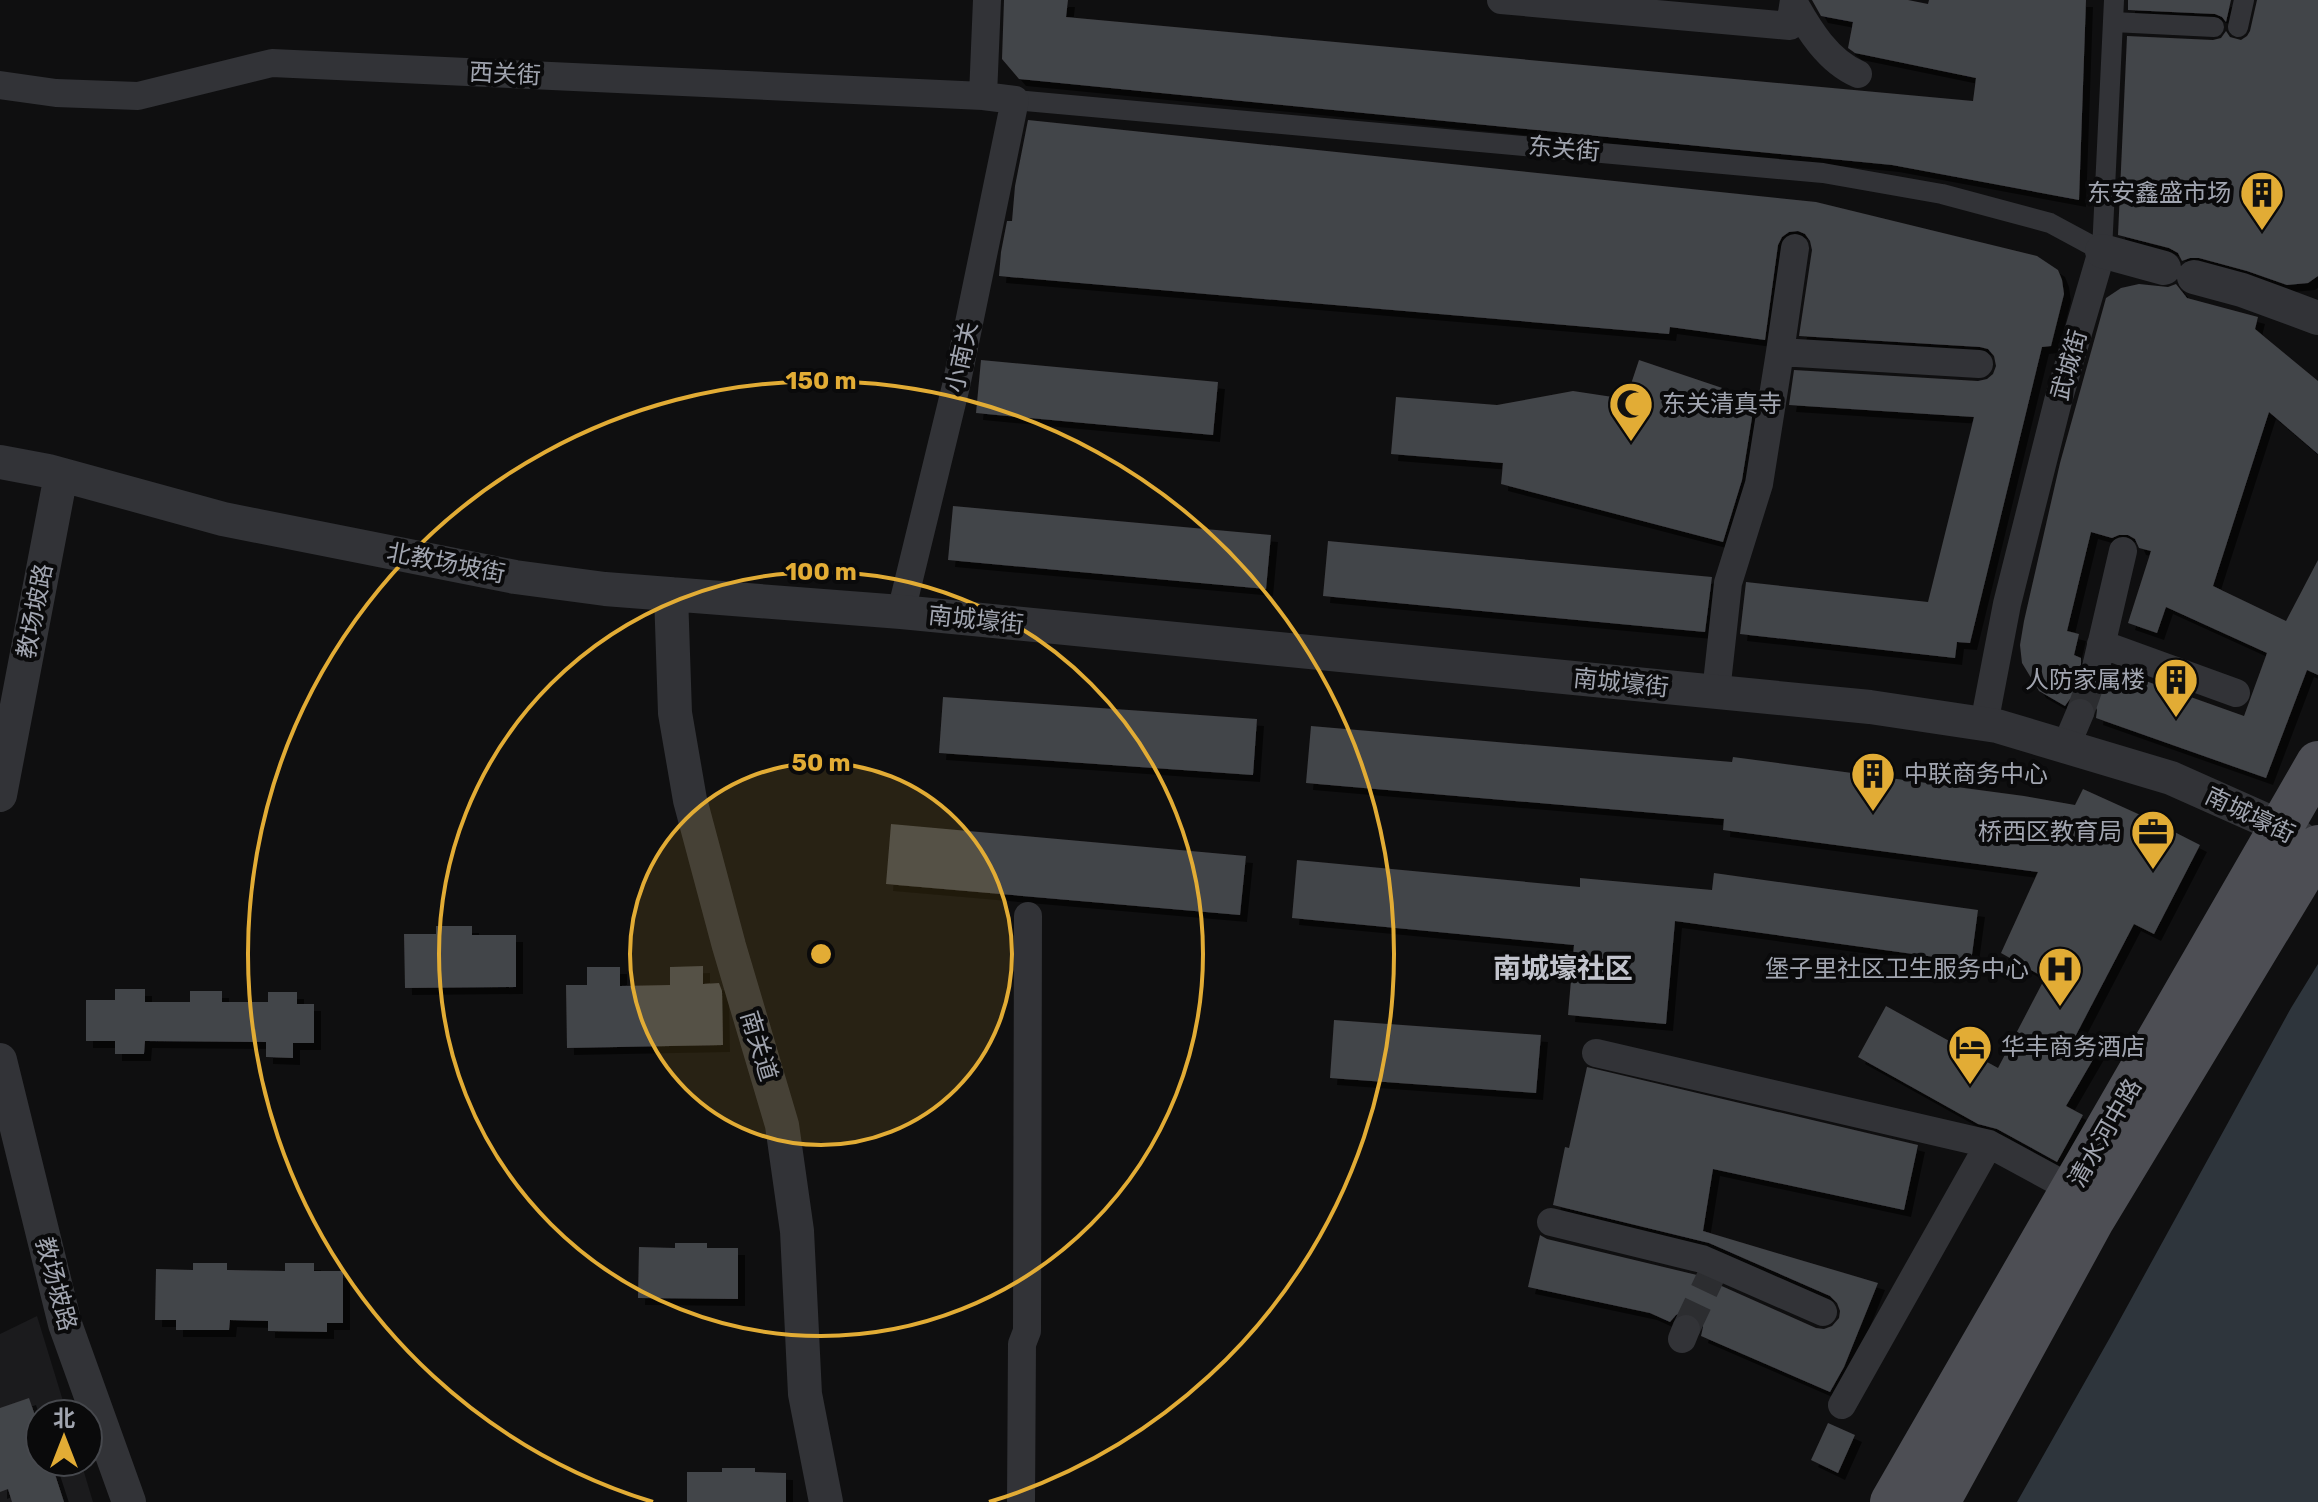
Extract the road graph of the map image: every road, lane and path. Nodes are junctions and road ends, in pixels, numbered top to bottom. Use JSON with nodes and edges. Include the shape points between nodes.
{"nodes":[{"id":1,"x":987,"y":0,"type":"edge"},
{"id":2,"x":1501,"y":0,"type":"edge"},
{"id":3,"x":2114,"y":0,"type":"edge"},
{"id":4,"x":2244,"y":0,"type":"edge"},
{"id":5,"x":1794,"y":1,"type":"edge"},
{"id":6,"x":2113,"y":22,"type":"junction"},
{"id":7,"x":2214,"y":27,"type":"dead end"},
{"id":8,"x":2238,"y":27,"type":"dead end"},
{"id":9,"x":1858,"y":74,"type":"dead end"},
{"id":10,"x":0,"y":85,"type":"edge"},
{"id":11,"x":983,"y":96,"type":"junction"},
{"id":12,"x":1015,"y":100,"type":"junction"},
{"id":13,"x":1795,"y":248,"type":"dead end"},
{"id":14,"x":2102,"y":251,"type":"junction"},
{"id":15,"x":2316,"y":313,"type":"edge"},
{"id":16,"x":1780,"y":352,"type":"junction"},
{"id":17,"x":1979,"y":364,"type":"dead end"},
{"id":18,"x":0,"y":462,"type":"edge"},
{"id":19,"x":61,"y":475,"type":"junction"},
{"id":20,"x":2123,"y":551,"type":"dead end"},
{"id":21,"x":671,"y":594,"type":"junction"},
{"id":22,"x":901,"y":612,"type":"junction"},
{"id":23,"x":1716,"y":692,"type":"junction"},
{"id":24,"x":2236,"y":693,"type":"dead end"},
{"id":25,"x":2080,"y":713,"type":"tunnel mouth"},
{"id":26,"x":1984,"y":724,"type":"junction"},
{"id":27,"x":2066,"y":746,"type":"junction"},
{"id":28,"x":2318,"y":763,"type":"edge"},
{"id":29,"x":0,"y":795,"type":"edge"},
{"id":30,"x":2306,"y":841,"type":"edge"},
{"id":31,"x":1028,"y":916,"type":"dead end"},
{"id":32,"x":1596,"y":1053,"type":"dead end"},
{"id":33,"x":0,"y":1060,"type":"edge"},
{"id":34,"x":1989,"y":1144,"type":"junction"},
{"id":35,"x":2072,"y":1189,"type":"junction"},
{"id":36,"x":1551,"y":1222,"type":"dead end"},
{"id":37,"x":1823,"y":1312,"type":"dead end"},
{"id":38,"x":1842,"y":1405,"type":"dead end"},
{"id":39,"x":129,"y":1502,"type":"edge"},
{"id":40,"x":826,"y":1502,"type":"edge"},
{"id":41,"x":1021,"y":1502,"type":"edge"},
{"id":42,"x":1892,"y":1502,"type":"edge"},
{"id":43,"x":1938,"y":1502,"type":"edge"}],
"edges":[{"from":1,"to":11,"type":"street"},
{"from":2,"to":5,"type":"street","via":[[1790,26]]},
{"from":3,"to":6,"type":"street","name":"武城街"},
{"from":4,"to":8,"type":"street"},
{"from":5,"to":9,"type":"street","via":[[1827,51]]},
{"from":6,"to":7,"type":"street"},
{"from":6,"to":14,"type":"street","name":"武城街"},
{"from":10,"to":11,"type":"street","name":"西关街","via":[[138,96],[272,63]]},
{"from":11,"to":12,"type":"street","name":"西关街"},
{"from":12,"to":14,"type":"street","name":"东关街","via":[[1823,173],[1942,194],[2050,223]]},
{"from":12,"to":22,"type":"street","name":"小南关","via":[[956,386]]},
{"from":13,"to":16,"type":"street"},
{"from":14,"to":15,"type":"street"},
{"from":14,"to":26,"type":"street","name":"武城街","via":[[2022,543]]},
{"from":16,"to":17,"type":"street"},
{"from":16,"to":23,"type":"street","via":[[1759,484],[1728,583]]},
{"from":18,"to":19,"type":"street","name":"北教场坡街"},
{"from":19,"to":21,"type":"street","name":"北教场坡街","via":[[223,519],[515,577]]},
{"from":19,"to":29,"type":"street","name":"教场坡路"},
{"from":20,"to":24,"type":"street","via":[[2099,654]]},
{"from":21,"to":22,"type":"street","name":"北教场坡街"},
{"from":21,"to":40,"type":"street","name":"南关道","via":[[675,713],[690,800],[782,1125],[797,1231],[805,1394]]},
{"from":22,"to":23,"type":"street","name":"南城壕街"},
{"from":23,"to":26,"type":"street","name":"南城壕街"},
{"from":25,"to":27,"type":"street"},
{"from":26,"to":27,"type":"street","name":"南城壕街"},
{"from":27,"to":30,"type":"street","name":"南城壕街","via":[[2171,778]]},
{"from":28,"to":30,"type":"main road","name":"清水河中路"},
{"from":30,"to":35,"type":"main road","name":"清水河中路"},
{"from":30,"to":43,"type":"main road","name":"清水河中路"},
{"from":31,"to":41,"type":"street"},
{"from":32,"to":34,"type":"street"},
{"from":33,"to":39,"type":"street","name":"教场坡路","via":[[65,1324]]},
{"from":34,"to":35,"type":"street"},
{"from":34,"to":38,"type":"street"},
{"from":35,"to":42,"type":"main road","name":"清水河中路"},
{"from":36,"to":37,"type":"street","via":[[1702,1259],[1713,1270]]}]}
